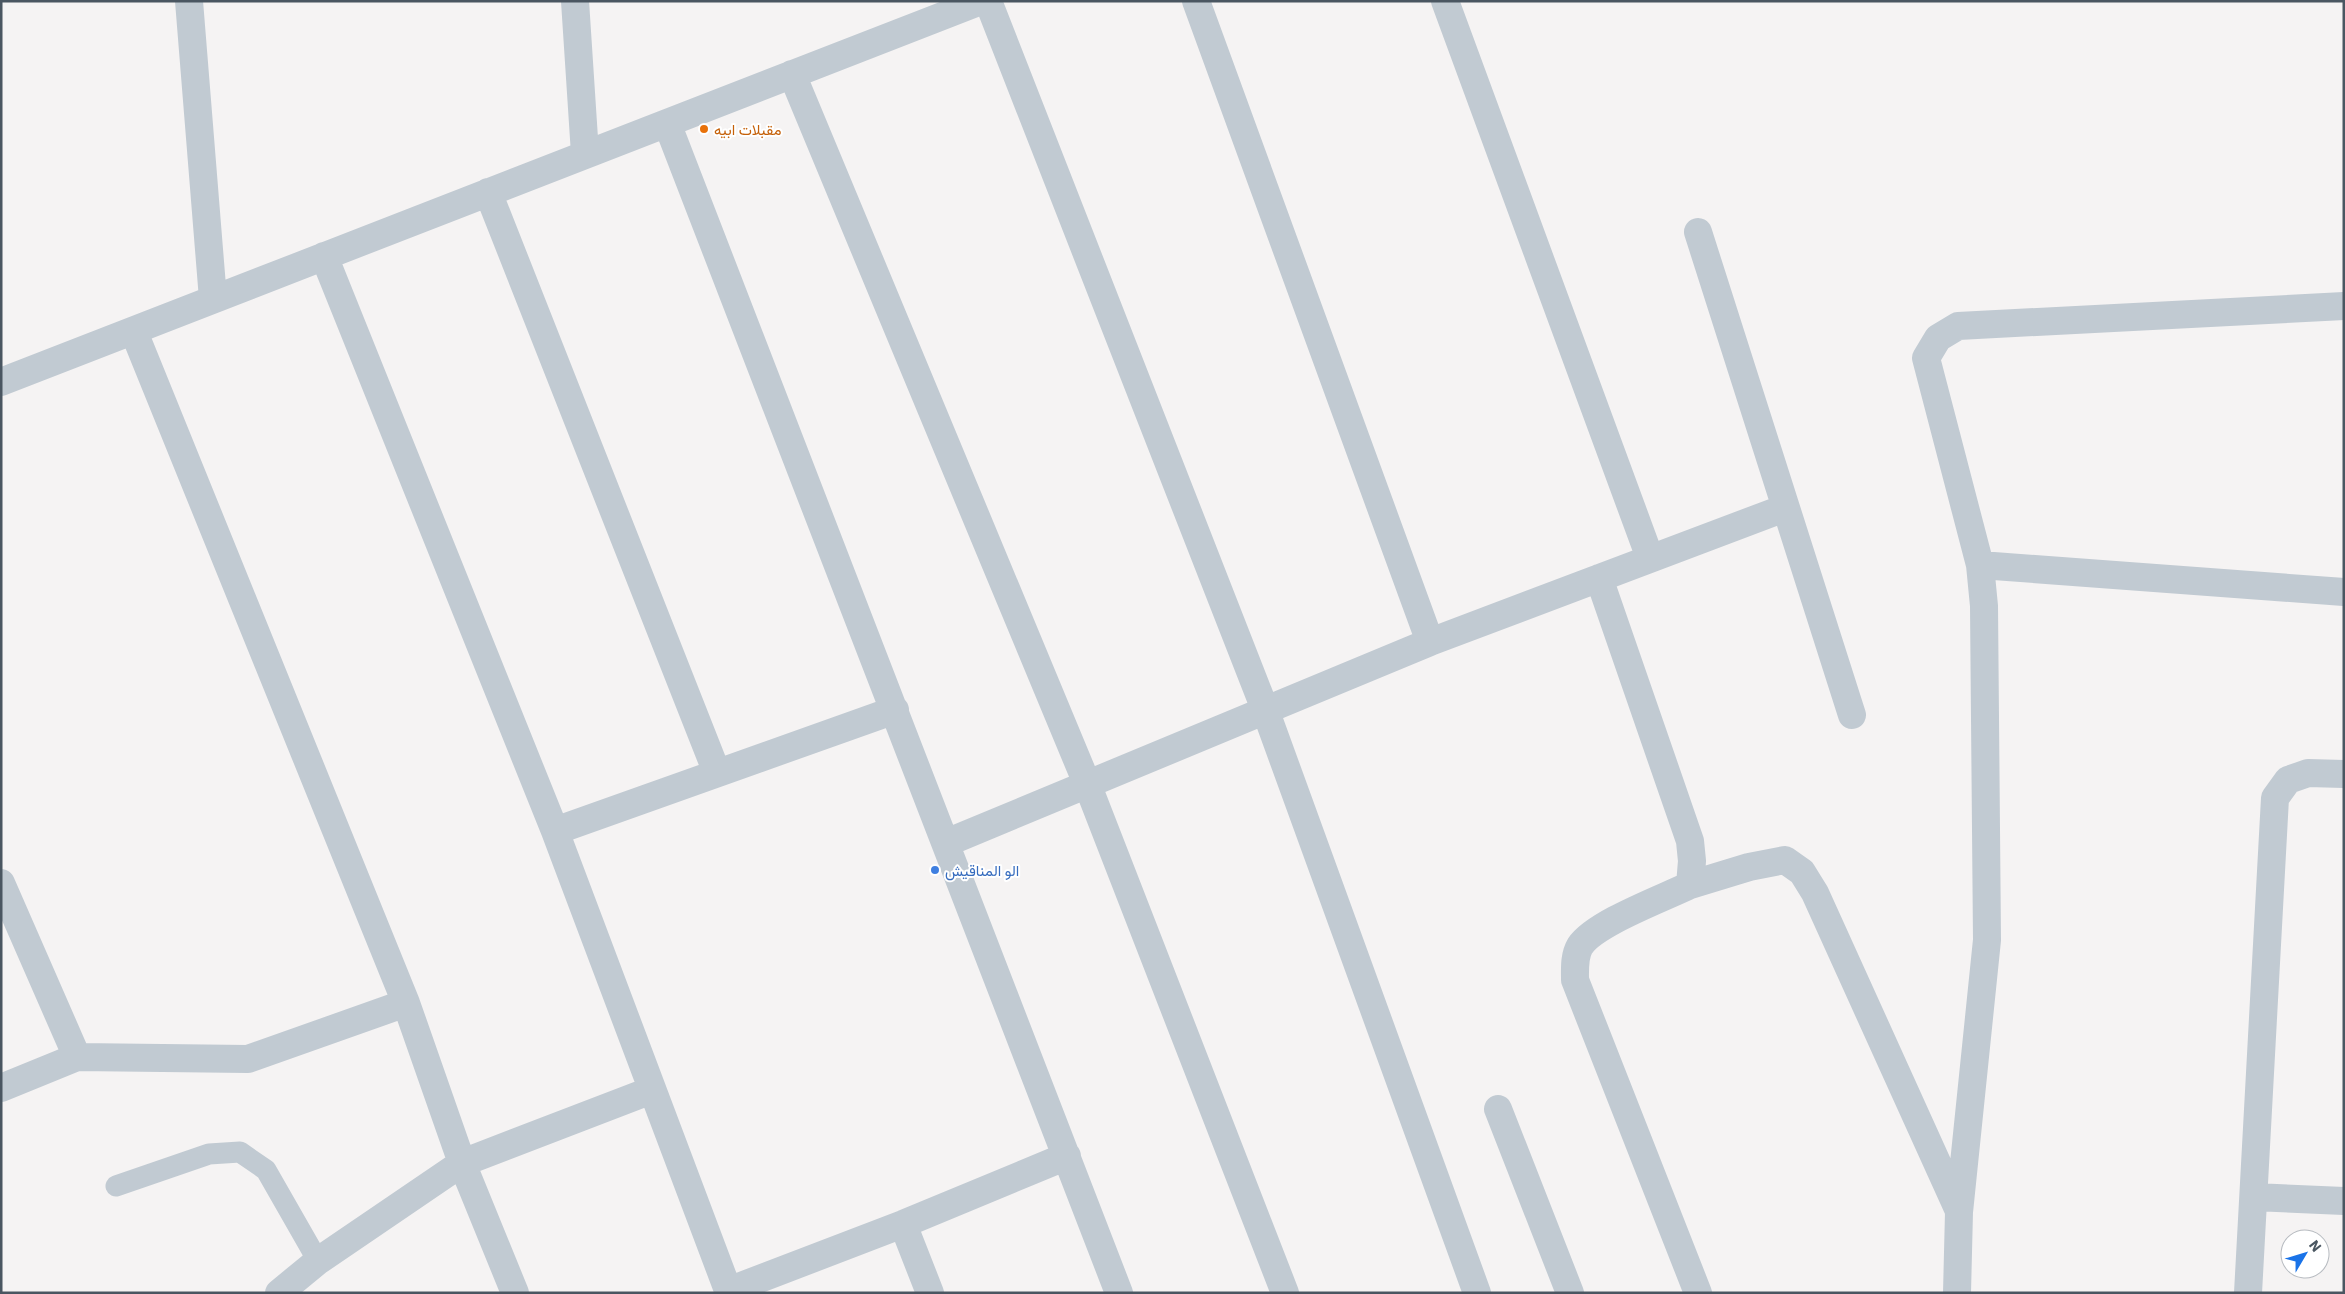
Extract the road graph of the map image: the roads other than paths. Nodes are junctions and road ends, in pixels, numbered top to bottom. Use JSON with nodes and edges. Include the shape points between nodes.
{"nodes":[{"id":1,"x":189,"y":1,"type":"edge"},
{"id":2,"x":575,"y":1,"type":"edge"},
{"id":3,"x":1196,"y":1,"type":"edge"},
{"id":4,"x":1445,"y":1,"type":"edge"},
{"id":5,"x":975,"y":3,"type":"edge"},
{"id":6,"x":792,"y":74,"type":"junction"},
{"id":7,"x":668,"y":123,"type":"junction"},
{"id":8,"x":585,"y":154,"type":"junction"},
{"id":9,"x":488,"y":192,"type":"junction"},
{"id":10,"x":1698,"y":232,"type":"dead end"},
{"id":11,"x":324,"y":256,"type":"junction"},
{"id":12,"x":213,"y":298,"type":"junction"},
{"id":13,"x":2344,"y":306,"type":"edge"},
{"id":14,"x":134,"y":332,"type":"junction"},
{"id":15,"x":1,"y":382,"type":"edge"},
{"id":16,"x":1785,"y":508,"type":"junction"},
{"id":17,"x":1650,"y":558,"type":"junction"},
{"id":18,"x":1980,"y":565,"type":"junction"},
{"id":19,"x":1599,"y":578,"type":"junction"},
{"id":20,"x":2344,"y":592,"type":"edge"},
{"id":21,"x":1430,"y":642,"type":"junction"},
{"id":22,"x":895,"y":710,"type":"junction"},
{"id":23,"x":1266,"y":712,"type":"junction"},
{"id":24,"x":1852,"y":715,"type":"dead end"},
{"id":25,"x":716,"y":773,"type":"junction"},
{"id":26,"x":2344,"y":774,"type":"edge"},
{"id":27,"x":1088,"y":786,"type":"junction"},
{"id":28,"x":554,"y":831,"type":"junction"},
{"id":29,"x":946,"y":843,"type":"junction"},
{"id":30,"x":1,"y":883,"type":"edge"},
{"id":31,"x":1690,"y":885,"type":"junction"},
{"id":32,"x":406,"y":1003,"type":"junction"},
{"id":33,"x":76,"y":1057,"type":"junction"},
{"id":34,"x":1,"y":1088,"type":"edge"},
{"id":35,"x":652,"y":1090,"type":"junction"},
{"id":36,"x":1498,"y":1109,"type":"dead end"},
{"id":37,"x":1067,"y":1156,"type":"junction"},
{"id":38,"x":462,"y":1163,"type":"junction"},
{"id":39,"x":116,"y":1186,"type":"dead end"},
{"id":40,"x":2254,"y":1197,"type":"junction"},
{"id":41,"x":2344,"y":1201,"type":"edge"},
{"id":42,"x":1959,"y":1212,"type":"junction"},
{"id":43,"x":903,"y":1224,"type":"junction"},
{"id":44,"x":318,"y":1261,"type":"junction"},
{"id":45,"x":728,"y":1292,"type":"edge"},
{"id":46,"x":280,"y":1293,"type":"edge"},
{"id":47,"x":515,"y":1293,"type":"edge"},
{"id":48,"x":930,"y":1293,"type":"edge"},
{"id":49,"x":1120,"y":1293,"type":"edge"},
{"id":50,"x":1285,"y":1293,"type":"edge"},
{"id":51,"x":1477,"y":1293,"type":"edge"},
{"id":52,"x":1570,"y":1293,"type":"edge"},
{"id":53,"x":1698,"y":1293,"type":"edge"},
{"id":54,"x":1957,"y":1293,"type":"edge"},
{"id":55,"x":2248,"y":1293,"type":"edge"}],
"edges":[{"from":1,"to":12,"type":"street"},
{"from":2,"to":8,"type":"street"},
{"from":3,"to":21,"type":"street"},
{"from":4,"to":17,"type":"street"},
{"from":5,"to":6,"type":"street"},
{"from":5,"to":23,"type":"street"},
{"from":6,"to":7,"type":"street"},
{"from":6,"to":27,"type":"street"},
{"from":7,"to":8,"type":"street"},
{"from":7,"to":22,"type":"street"},
{"from":8,"to":9,"type":"street"},
{"from":9,"to":11,"type":"street"},
{"from":9,"to":25,"type":"street"},
{"from":10,"to":16,"type":"street"},
{"from":11,"to":12,"type":"street"},
{"from":11,"to":28,"type":"street"},
{"from":12,"to":14,"type":"street"},
{"from":13,"to":18,"type":"street","via":[[1958,326],[1938,338],[1926,358]]},
{"from":14,"to":15,"type":"street"},
{"from":14,"to":32,"type":"street"},
{"from":16,"to":17,"type":"street"},
{"from":16,"to":24,"type":"street"},
{"from":17,"to":19,"type":"street"},
{"from":18,"to":20,"type":"street"},
{"from":18,"to":42,"type":"street","via":[[1984,606],[1987,940]]},
{"from":19,"to":21,"type":"street"},
{"from":19,"to":31,"type":"street","via":[[1690,841]]},
{"from":21,"to":23,"type":"street"},
{"from":22,"to":25,"type":"street"},
{"from":22,"to":29,"type":"street"},
{"from":23,"to":27,"type":"street"},
{"from":23,"to":51,"type":"street"},
{"from":25,"to":28,"type":"street"},
{"from":26,"to":40,"type":"street","via":[[2308,773],[2288,780],[2275,798]]},
{"from":27,"to":29,"type":"street"},
{"from":27,"to":50,"type":"street"},
{"from":28,"to":35,"type":"street"},
{"from":29,"to":37,"type":"street"},
{"from":30,"to":33,"type":"street"},
{"from":31,"to":42,"type":"street","via":[[1785,860],[1802,872],[1815,893]]},
{"from":31,"to":53,"type":"street","via":[[1598,929],[1580,946],[1575,961],[1575,980]]},
{"from":32,"to":33,"type":"street","via":[[248,1059]]},
{"from":32,"to":38,"type":"street"},
{"from":33,"to":34,"type":"street"},
{"from":35,"to":38,"type":"street"},
{"from":35,"to":45,"type":"street"},
{"from":36,"to":52,"type":"street"},
{"from":37,"to":43,"type":"street"},
{"from":37,"to":49,"type":"street"},
{"from":38,"to":44,"type":"street"},
{"from":38,"to":47,"type":"street"},
{"from":39,"to":44,"type":"lane","via":[[209,1154],[240,1152],[266,1170]]},
{"from":40,"to":41,"type":"street"},
{"from":40,"to":55,"type":"street"},
{"from":42,"to":54,"type":"street"},
{"from":43,"to":45,"type":"street"},
{"from":43,"to":48,"type":"street"},
{"from":44,"to":46,"type":"street"}]}
